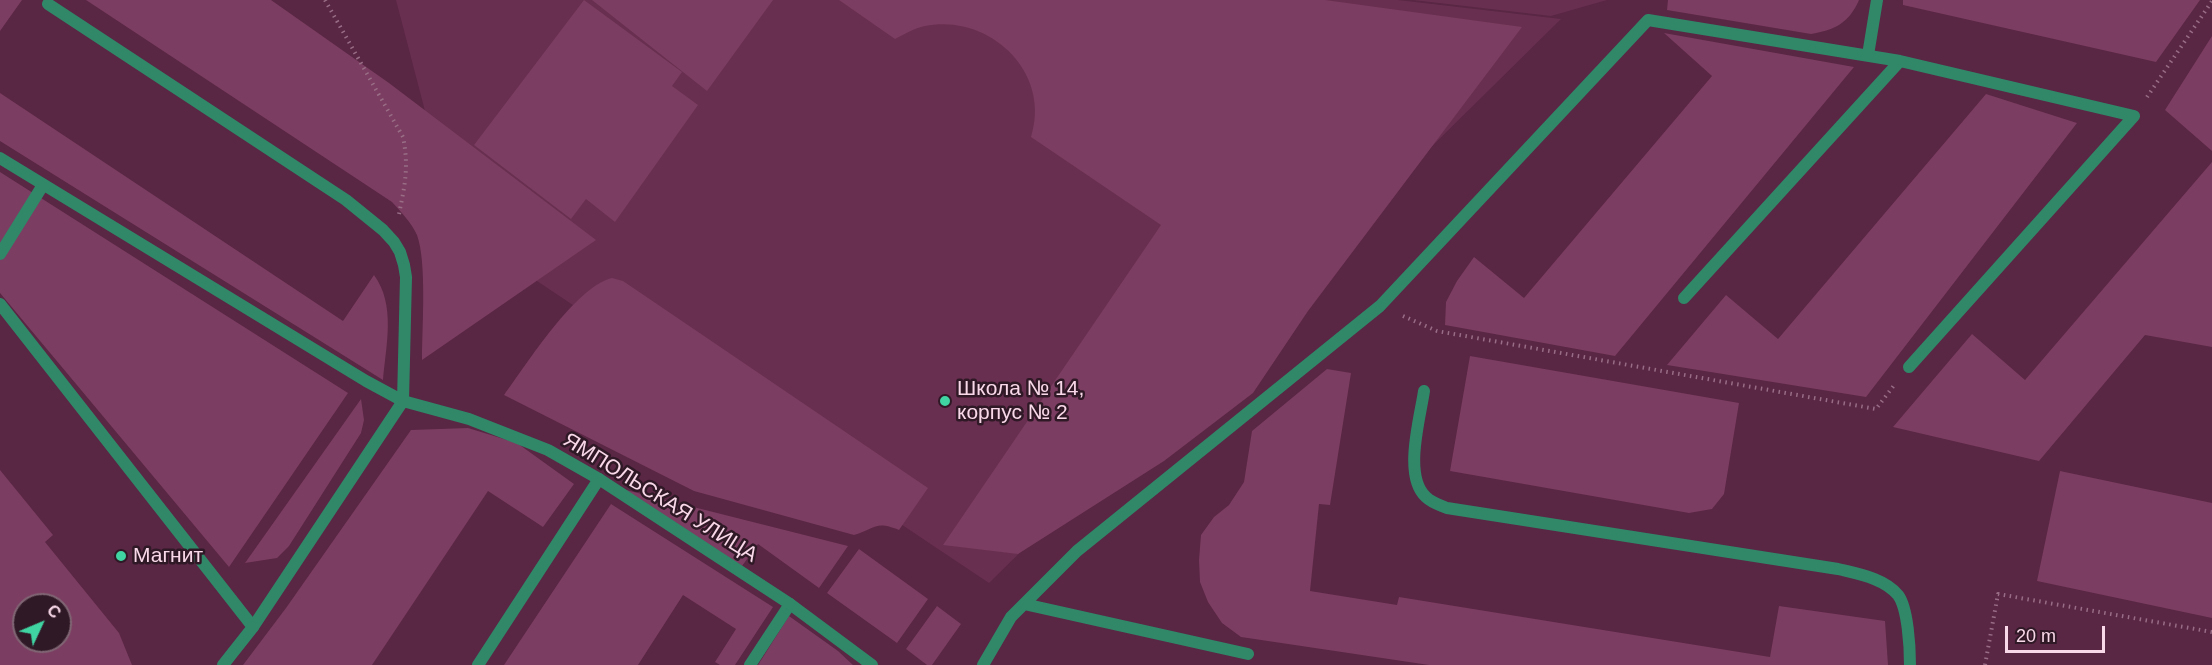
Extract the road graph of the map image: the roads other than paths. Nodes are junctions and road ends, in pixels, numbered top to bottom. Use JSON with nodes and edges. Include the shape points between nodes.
{"nodes":[{"id":1,"x":1877,"y":0,"type":"edge"},
{"id":2,"x":48,"y":4,"type":"dead end"},
{"id":3,"x":1868,"y":55,"type":"junction"},
{"id":4,"x":1900,"y":61,"type":"junction"},
{"id":5,"x":0,"y":158,"type":"edge"},
{"id":6,"x":43,"y":186,"type":"junction"},
{"id":7,"x":0,"y":254,"type":"edge"},
{"id":8,"x":1684,"y":298,"type":"dead end"},
{"id":9,"x":0,"y":304,"type":"edge"},
{"id":10,"x":1909,"y":368,"type":"road end"},
{"id":11,"x":1424,"y":391,"type":"dead end"},
{"id":12,"x":404,"y":401,"type":"junction"},
{"id":13,"x":599,"y":479,"type":"junction"},
{"id":14,"x":790,"y":604,"type":"junction"},
{"id":15,"x":1024,"y":604,"type":"junction"},
{"id":16,"x":254,"y":627,"type":"junction"},
{"id":17,"x":1248,"y":654,"type":"dead end"},
{"id":18,"x":223,"y":665,"type":"edge"},
{"id":19,"x":478,"y":665,"type":"edge"},
{"id":20,"x":750,"y":665,"type":"edge"},
{"id":21,"x":872,"y":665,"type":"edge"},
{"id":22,"x":983,"y":665,"type":"edge"},
{"id":23,"x":1910,"y":665,"type":"edge"}],
"edges":[{"from":1,"to":3,"type":"street"},
{"from":2,"to":12,"type":"street","via":[[345,200],[394,242],[406,277]]},
{"from":3,"to":4,"type":"street"},
{"from":3,"to":15,"type":"street","via":[[1648,20],[1380,306],[1077,551]]},
{"from":4,"to":8,"type":"street"},
{"from":4,"to":10,"type":"street","via":[[2134,116]]},
{"from":5,"to":6,"type":"street","name":"ЯМПОЛЬСКАЯ УЛИЦА"},
{"from":6,"to":7,"type":"street"},
{"from":6,"to":12,"type":"street","name":"ЯМПОЛЬСКАЯ УЛИЦА"},
{"from":9,"to":16,"type":"street"},
{"from":11,"to":23,"type":"street","via":[[1414,471],[1424,496],[1435,503],[1860,574],[1881,582],[1899,596],[1910,645]]},
{"from":12,"to":13,"type":"street","name":"ЯМПОЛЬСКАЯ УЛИЦА","via":[[507,433],[548,450]]},
{"from":12,"to":16,"type":"street"},
{"from":13,"to":14,"type":"street","name":"ЯМПОЛЬСКАЯ УЛИЦА"},
{"from":13,"to":19,"type":"street"},
{"from":14,"to":20,"type":"street"},
{"from":14,"to":21,"type":"street","name":"ЯМПОЛЬСКАЯ УЛИЦА"},
{"from":15,"to":17,"type":"street"},
{"from":15,"to":22,"type":"street","via":[[1011,617]]},
{"from":16,"to":18,"type":"street"}]}
